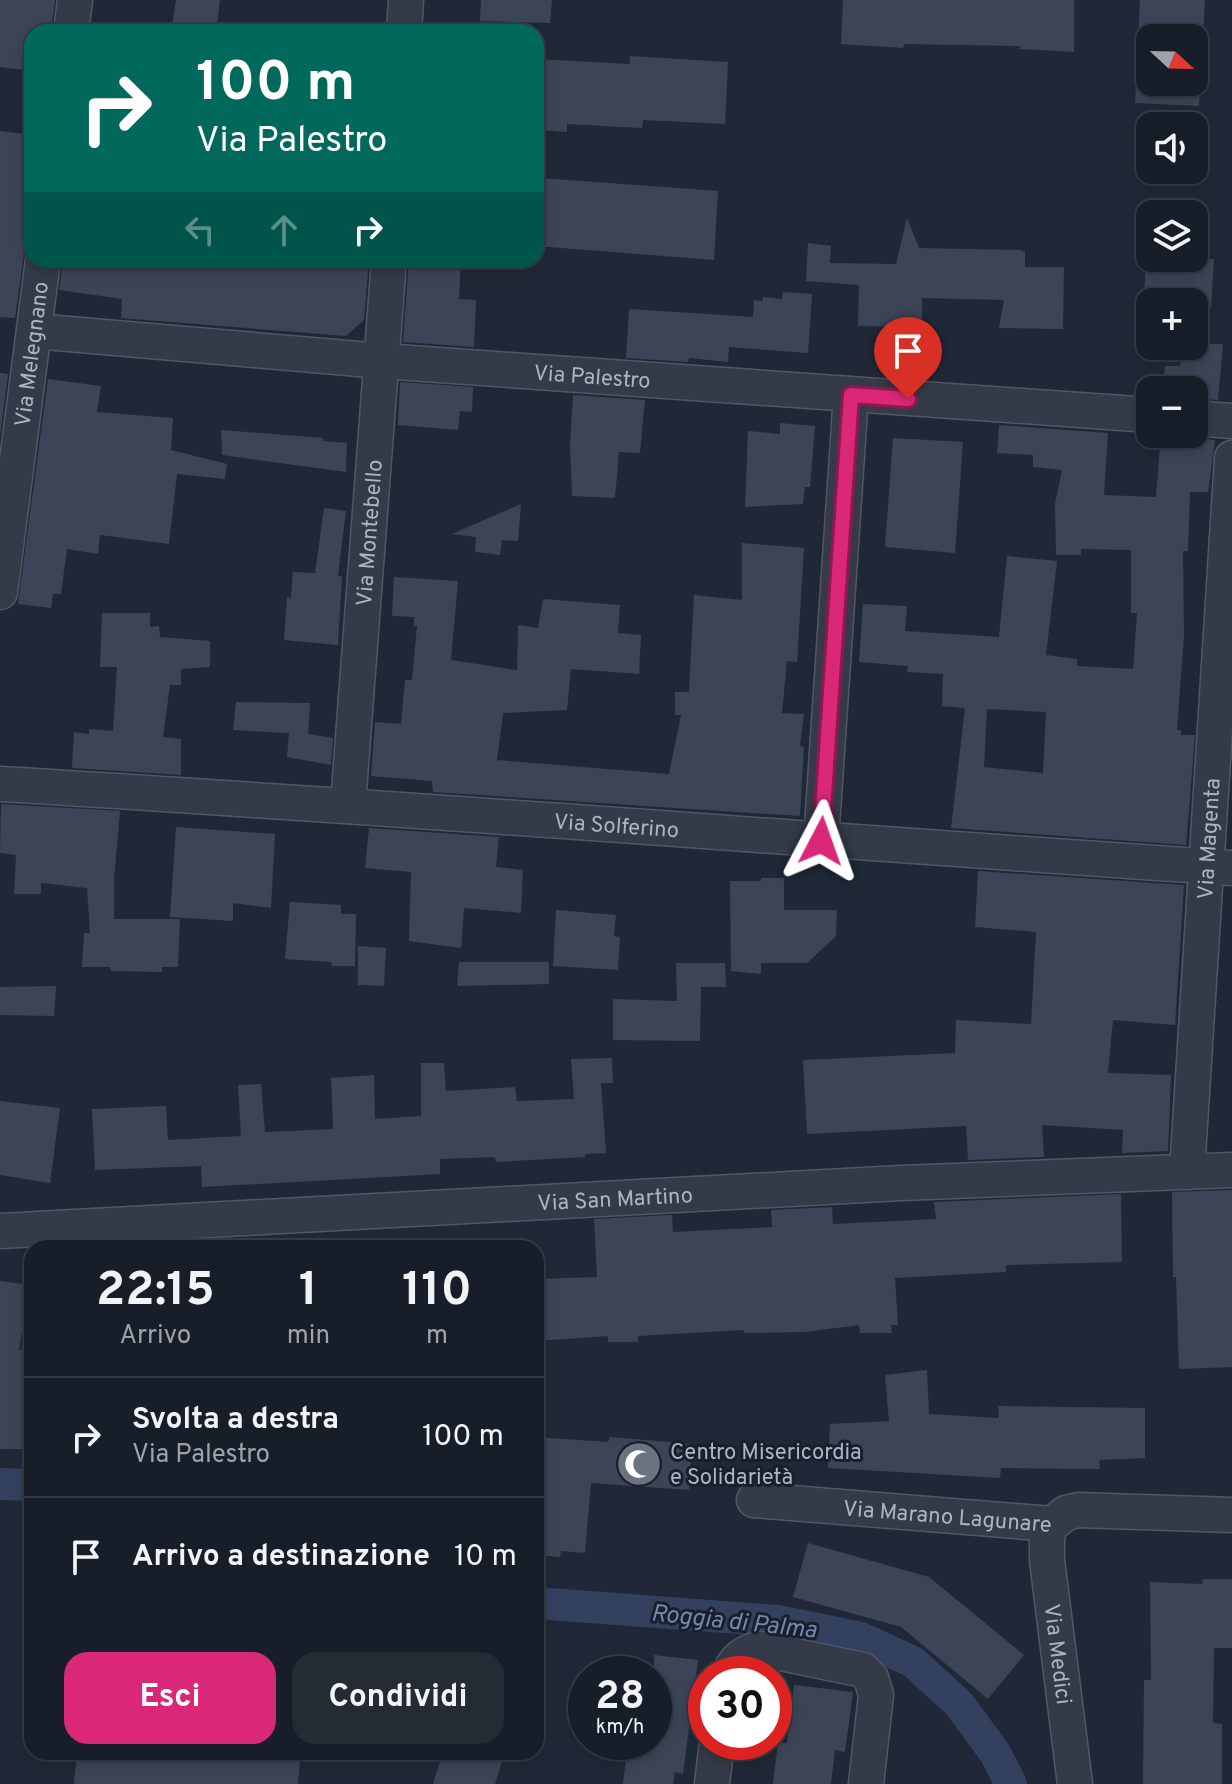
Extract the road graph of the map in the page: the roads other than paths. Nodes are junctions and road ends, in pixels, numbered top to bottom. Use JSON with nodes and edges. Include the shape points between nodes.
{"nodes":[{"id":1,"x":75,"y":0,"type":"edge"},
{"id":2,"x":406,"y":0,"type":"edge"},
{"id":3,"x":72,"y":24,"type":"edge"},
{"id":4,"x":404,"y":24,"type":"edge"},
{"id":5,"x":42,"y":268,"type":"edge"},
{"id":6,"x":388,"y":268,"type":"edge"},
{"id":7,"x":34,"y":331,"type":"junction"},
{"id":8,"x":382,"y":361,"type":"junction"},
{"id":9,"x":851,"y":395,"type":"junction"},
{"id":10,"x":1136,"y":414,"type":"edge"},
{"id":11,"x":1208,"y":419,"type":"edge"},
{"id":12,"x":1232,"y":421,"type":"edge"},
{"id":13,"x":1232,"y":458,"type":"edge"},
{"id":14,"x":0,"y":592,"type":"edge"},
{"id":15,"x":0,"y":784,"type":"edge"},
{"id":16,"x":348,"y":804,"type":"junction"},
{"id":17,"x":821,"y":841,"type":"junction"},
{"id":18,"x":1219,"y":867,"type":"edge"},
{"id":19,"x":1232,"y":1170,"type":"edge"},
{"id":20,"x":1187,"y":1172,"type":"junction"},
{"id":21,"x":0,"y":1231,"type":"edge"},
{"id":22,"x":754,"y":1500,"type":"dead end"},
{"id":23,"x":1232,"y":1515,"type":"edge"},
{"id":24,"x":1052,"y":1524,"type":"junction"},
{"id":25,"x":740,"y":1656,"type":"edge"},
{"id":26,"x":715,"y":1760,"type":"edge"},
{"id":27,"x":712,"y":1784,"type":"edge"},
{"id":28,"x":866,"y":1784,"type":"edge"},
{"id":29,"x":1075,"y":1784,"type":"edge"}],
"edges":[{"from":1,"to":3,"type":"street"},
{"from":2,"to":4,"type":"street"},
{"from":5,"to":7,"type":"street","name":"Via Melegnano"},
{"from":6,"to":8,"type":"street","name":"Via Montebello"},
{"from":7,"to":8,"type":"street","name":"Via Palestro"},
{"from":7,"to":14,"type":"street","name":"Via Melegnano"},
{"from":8,"to":9,"type":"street","name":"Via Palestro"},
{"from":8,"to":16,"type":"street","name":"Via Montebello"},
{"from":9,"to":10,"type":"street","name":"Via Palestro"},
{"from":9,"to":17,"type":"street"},
{"from":11,"to":12,"type":"street"},
{"from":13,"to":18,"type":"street","name":"Via Magenta"},
{"from":15,"to":16,"type":"street","name":"Via Solferino"},
{"from":16,"to":17,"type":"street","name":"Via Solferino"},
{"from":17,"to":18,"type":"street","name":"Via Solferino"},
{"from":18,"to":20,"type":"street","name":"Via Magenta"},
{"from":19,"to":20,"type":"street","name":"Via San Martino"},
{"from":20,"to":21,"type":"street","name":"Via San Martino"},
{"from":22,"to":24,"type":"street","name":"Via Marano Lagunare"},
{"from":23,"to":24,"type":"street","name":"Via Marano Lagunare","via":[[1078,1510]]},
{"from":24,"to":29,"type":"street","name":"Via Medici","via":[[1047,1560]]},
{"from":25,"to":28,"type":"street","via":[[761,1649],[863,1670],[871,1678],[876,1695]]},
{"from":26,"to":27,"type":"street"}]}
